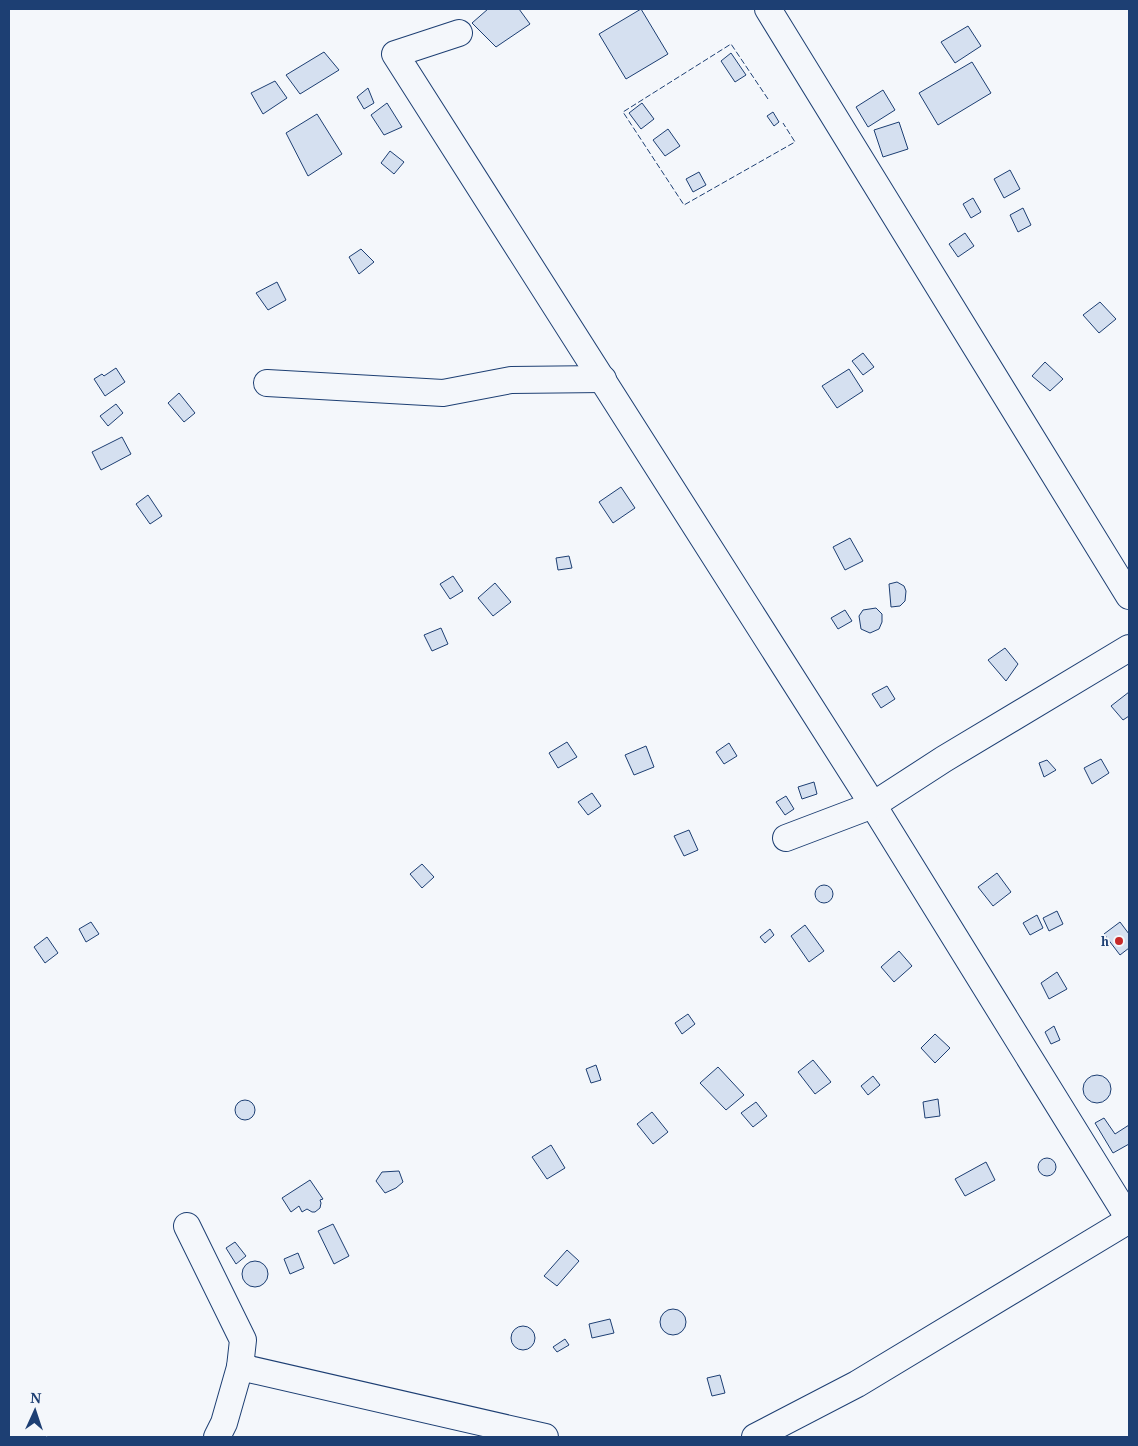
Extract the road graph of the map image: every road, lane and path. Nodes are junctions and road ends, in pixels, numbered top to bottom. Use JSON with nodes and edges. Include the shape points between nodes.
{"nodes":[{"id":1,"x":768,"y":9,"type":"edge"},
{"id":2,"x":459,"y":33,"type":"dead end"},
{"id":3,"x":603,"y":379,"type":"junction"},
{"id":4,"x":266,"y":383,"type":"dead end"},
{"id":5,"x":1129,"y":596,"type":"edge"},
{"id":6,"x":1129,"y":648,"type":"edge"},
{"id":7,"x":873,"y":805,"type":"junction"},
{"id":8,"x":786,"y":838,"type":"dead end"},
{"id":9,"x":1129,"y":1220,"type":"edge"},
{"id":10,"x":187,"y":1226,"type":"dead end"},
{"id":11,"x":240,"y":1367,"type":"junction"},
{"id":12,"x":217,"y":1437,"type":"edge"},
{"id":13,"x":545,"y":1437,"type":"edge"},
{"id":14,"x":755,"y":1437,"type":"edge"}],
"edges":[{"from":1,"to":5,"type":"street"},
{"from":2,"to":3,"type":"street","via":[[395,54]]},
{"from":3,"to":4,"type":"street","via":[[511,380],[443,393]]},
{"from":3,"to":7,"type":"street"},
{"from":6,"to":7,"type":"street"},
{"from":7,"to":8,"type":"street"},
{"from":7,"to":9,"type":"street"},
{"from":9,"to":14,"type":"street","via":[[857,1384]]},
{"from":10,"to":11,"type":"street","via":[[243,1340]]},
{"from":11,"to":12,"type":"street"},
{"from":11,"to":13,"type":"street"}]}
